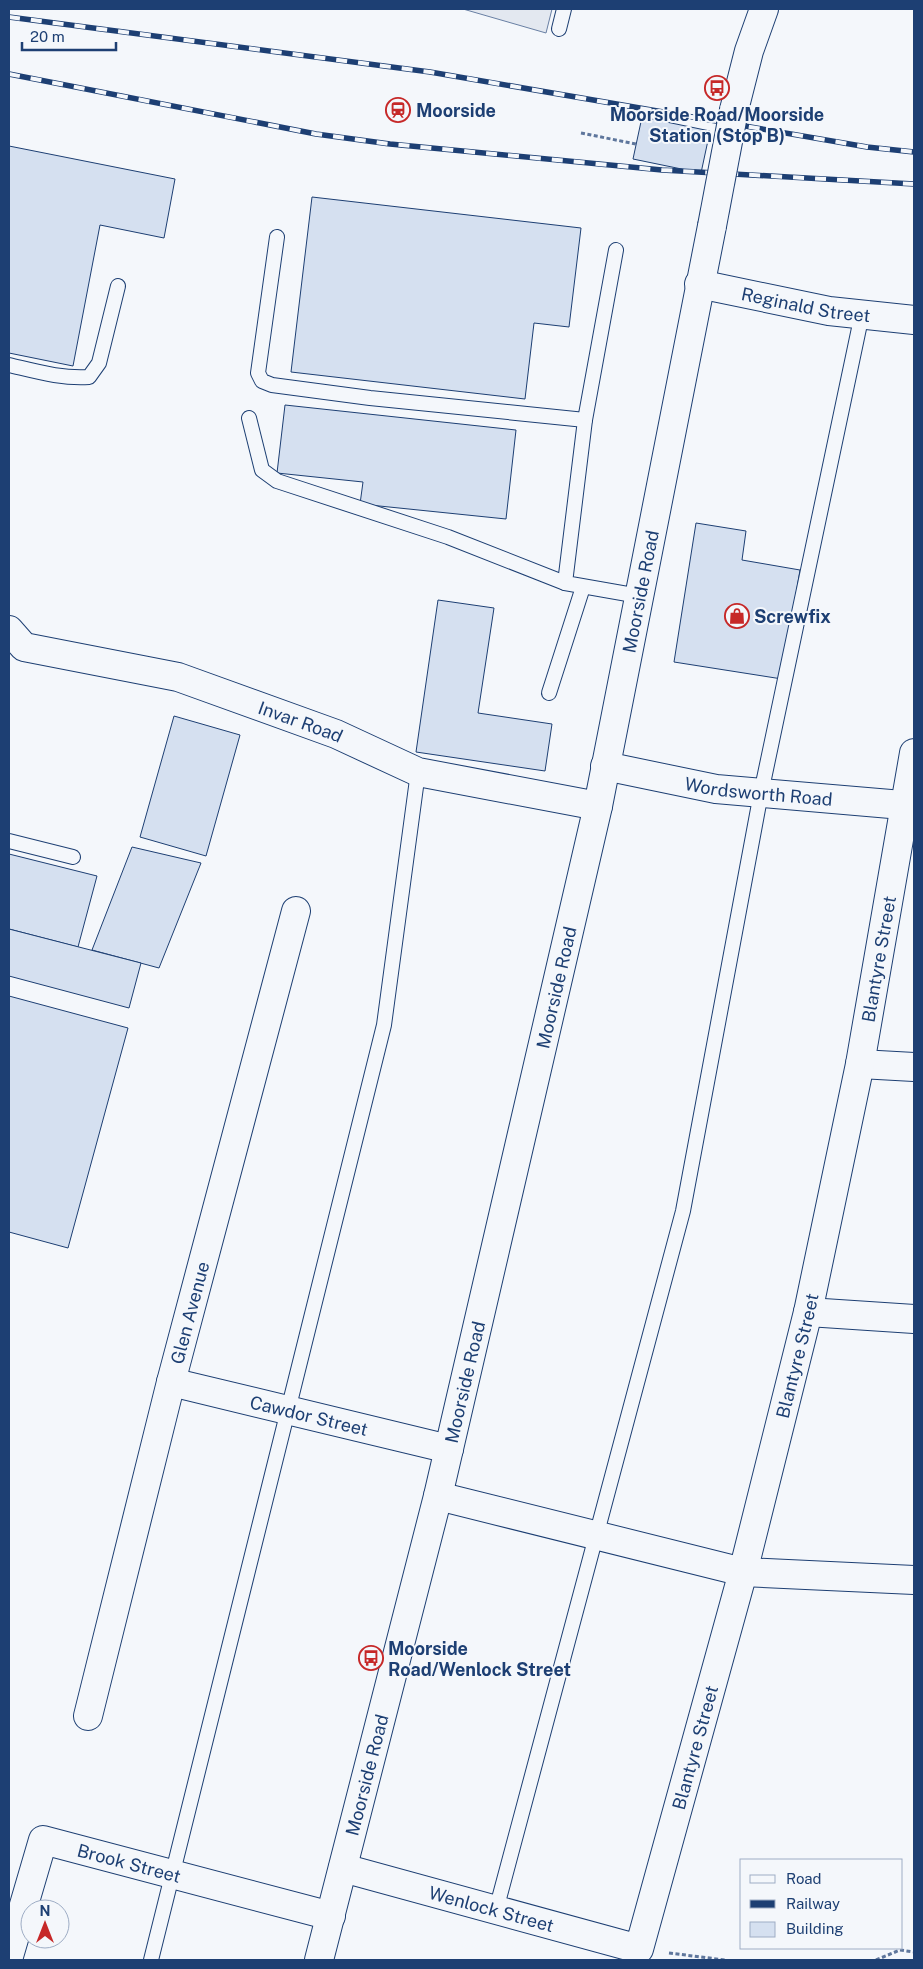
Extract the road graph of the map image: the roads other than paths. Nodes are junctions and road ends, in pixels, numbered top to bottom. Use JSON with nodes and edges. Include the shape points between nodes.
{"nodes":[{"id":1,"x":564,"y":9,"type":"edge"},
{"id":2,"x":764,"y":9,"type":"edge"},
{"id":3,"x":559,"y":29,"type":"dead end"},
{"id":4,"x":277,"y":237,"type":"dead end"},
{"id":5,"x":616,"y":250,"type":"dead end"},
{"id":6,"x":699,"y":284,"type":"junction"},
{"id":7,"x":118,"y":286,"type":"dead end"},
{"id":8,"x":862,"y":314,"type":"junction"},
{"id":9,"x":914,"y":320,"type":"edge"},
{"id":10,"x":9,"y":365,"type":"edge"},
{"id":11,"x":249,"y":418,"type":"dead end"},
{"id":12,"x":585,"y":420,"type":"junction"},
{"id":13,"x":565,"y":583,"type":"junction"},
{"id":14,"x":583,"y":587,"type":"junction"},
{"id":15,"x":639,"y":596,"type":"junction"},
{"id":16,"x":9,"y":630,"type":"edge"},
{"id":17,"x":549,"y":693,"type":"dead end"},
{"id":18,"x":914,"y":753,"type":"edge"},
{"id":19,"x":606,"y":766,"type":"junction"},
{"id":20,"x":418,"y":772,"type":"junction"},
{"id":21,"x":761,"y":793,"type":"junction"},
{"id":22,"x":598,"y":806,"type":"junction"},
{"id":23,"x":909,"y":806,"type":"edge"},
{"id":24,"x":9,"y":841,"type":"edge"},
{"id":25,"x":73,"y":857,"type":"dead end"},
{"id":26,"x":296,"y":910,"type":"dead end"},
{"id":27,"x":860,"y":1064,"type":"junction"},
{"id":28,"x":914,"y":1067,"type":"edge"},
{"id":29,"x":808,"y":1312,"type":"junction"},
{"id":30,"x":914,"y":1319,"type":"edge"},
{"id":31,"x":170,"y":1382,"type":"junction"},
{"id":32,"x":288,"y":1410,"type":"junction"},
{"id":33,"x":449,"y":1449,"type":"junction"},
{"id":34,"x":438,"y":1496,"type":"junction"},
{"id":35,"x":596,"y":1536,"type":"junction"},
{"id":36,"x":744,"y":1572,"type":"junction"},
{"id":37,"x":914,"y":1580,"type":"edge"},
{"id":38,"x":88,"y":1716,"type":"dead end"},
{"id":39,"x":343,"y":1868,"type":"junction"},
{"id":40,"x":174,"y":1874,"type":"junction"},
{"id":41,"x":496,"y":1910,"type":"junction"},
{"id":42,"x":331,"y":1916,"type":"junction"},
{"id":43,"x":643,"y":1954,"type":"edge"},
{"id":44,"x":9,"y":1956,"type":"edge"},
{"id":45,"x":151,"y":1960,"type":"edge"},
{"id":46,"x":319,"y":1960,"type":"edge"}],
"edges":[{"from":1,"to":3,"type":"lane"},
{"from":2,"to":6,"type":"street","name":"Moorside Road","bridge":true,"via":[[734,110]]},
{"from":4,"to":12,"type":"lane","via":[[258,373],[262,381],[370,398]]},
{"from":5,"to":12,"type":"lane"},
{"from":6,"to":8,"type":"street","name":"Reginald Street","via":[[829,311]]},
{"from":6,"to":15,"type":"street","name":"Moorside Road"},
{"from":7,"to":10,"type":"lane","via":[[99,363],[89,377],[47,374]]},
{"from":8,"to":9,"type":"street","name":"Reginald Street"},
{"from":8,"to":21,"type":"lane"},
{"from":11,"to":13,"type":"lane","via":[[262,470],[277,481],[448,537]]},
{"from":12,"to":13,"type":"lane"},
{"from":13,"to":14,"type":"lane"},
{"from":14,"to":15,"type":"lane"},
{"from":14,"to":17,"type":"lane"},
{"from":15,"to":19,"type":"street","name":"Moorside Road"},
{"from":16,"to":20,"type":"street","name":"Invar Road","via":[[24,647],[178,677],[336,734]]},
{"from":18,"to":23,"type":"street","name":"Blantyre Street"},
{"from":19,"to":21,"type":"street","name":"Wordsworth Road","via":[[716,789]]},
{"from":19,"to":22,"type":"street","name":"Moorside Road"},
{"from":20,"to":22,"type":"street","name":"Invar Road"},
{"from":20,"to":32,"type":"lane","via":[[384,1025]]},
{"from":21,"to":23,"type":"street","name":"Wordsworth Road"},
{"from":21,"to":35,"type":"lane","via":[[683,1211]]},
{"from":22,"to":33,"type":"street","name":"Moorside Road"},
{"from":23,"to":27,"type":"street","name":"Blantyre Street"},
{"from":24,"to":25,"type":"lane"},
{"from":26,"to":31,"type":"street","name":"Glen Avenue"},
{"from":27,"to":28,"type":"street"},
{"from":27,"to":29,"type":"street","name":"Blantyre Street"},
{"from":29,"to":30,"type":"street"},
{"from":29,"to":36,"type":"street","name":"Blantyre Street"},
{"from":31,"to":32,"type":"street","name":"Cawdor Street"},
{"from":31,"to":38,"type":"street","name":"Glen Avenue"},
{"from":32,"to":33,"type":"street","name":"Cawdor Street"},
{"from":32,"to":40,"type":"lane"},
{"from":33,"to":34,"type":"street","name":"Moorside Road"},
{"from":34,"to":35,"type":"street"},
{"from":34,"to":39,"type":"street","name":"Moorside Road"},
{"from":35,"to":36,"type":"street"},
{"from":35,"to":41,"type":"lane"},
{"from":36,"to":37,"type":"street"},
{"from":36,"to":43,"type":"street","name":"Blantyre Street"},
{"from":39,"to":41,"type":"street","name":"Wenlock Street"},
{"from":39,"to":42,"type":"street","name":"Moorside Road"},
{"from":40,"to":42,"type":"street","name":"Brook Street"},
{"from":40,"to":44,"type":"street","name":"Brook Street","via":[[43,1840]]},
{"from":40,"to":45,"type":"lane"},
{"from":41,"to":43,"type":"street","name":"Wenlock Street"},
{"from":42,"to":46,"type":"street","name":"Moorside Road"}]}
